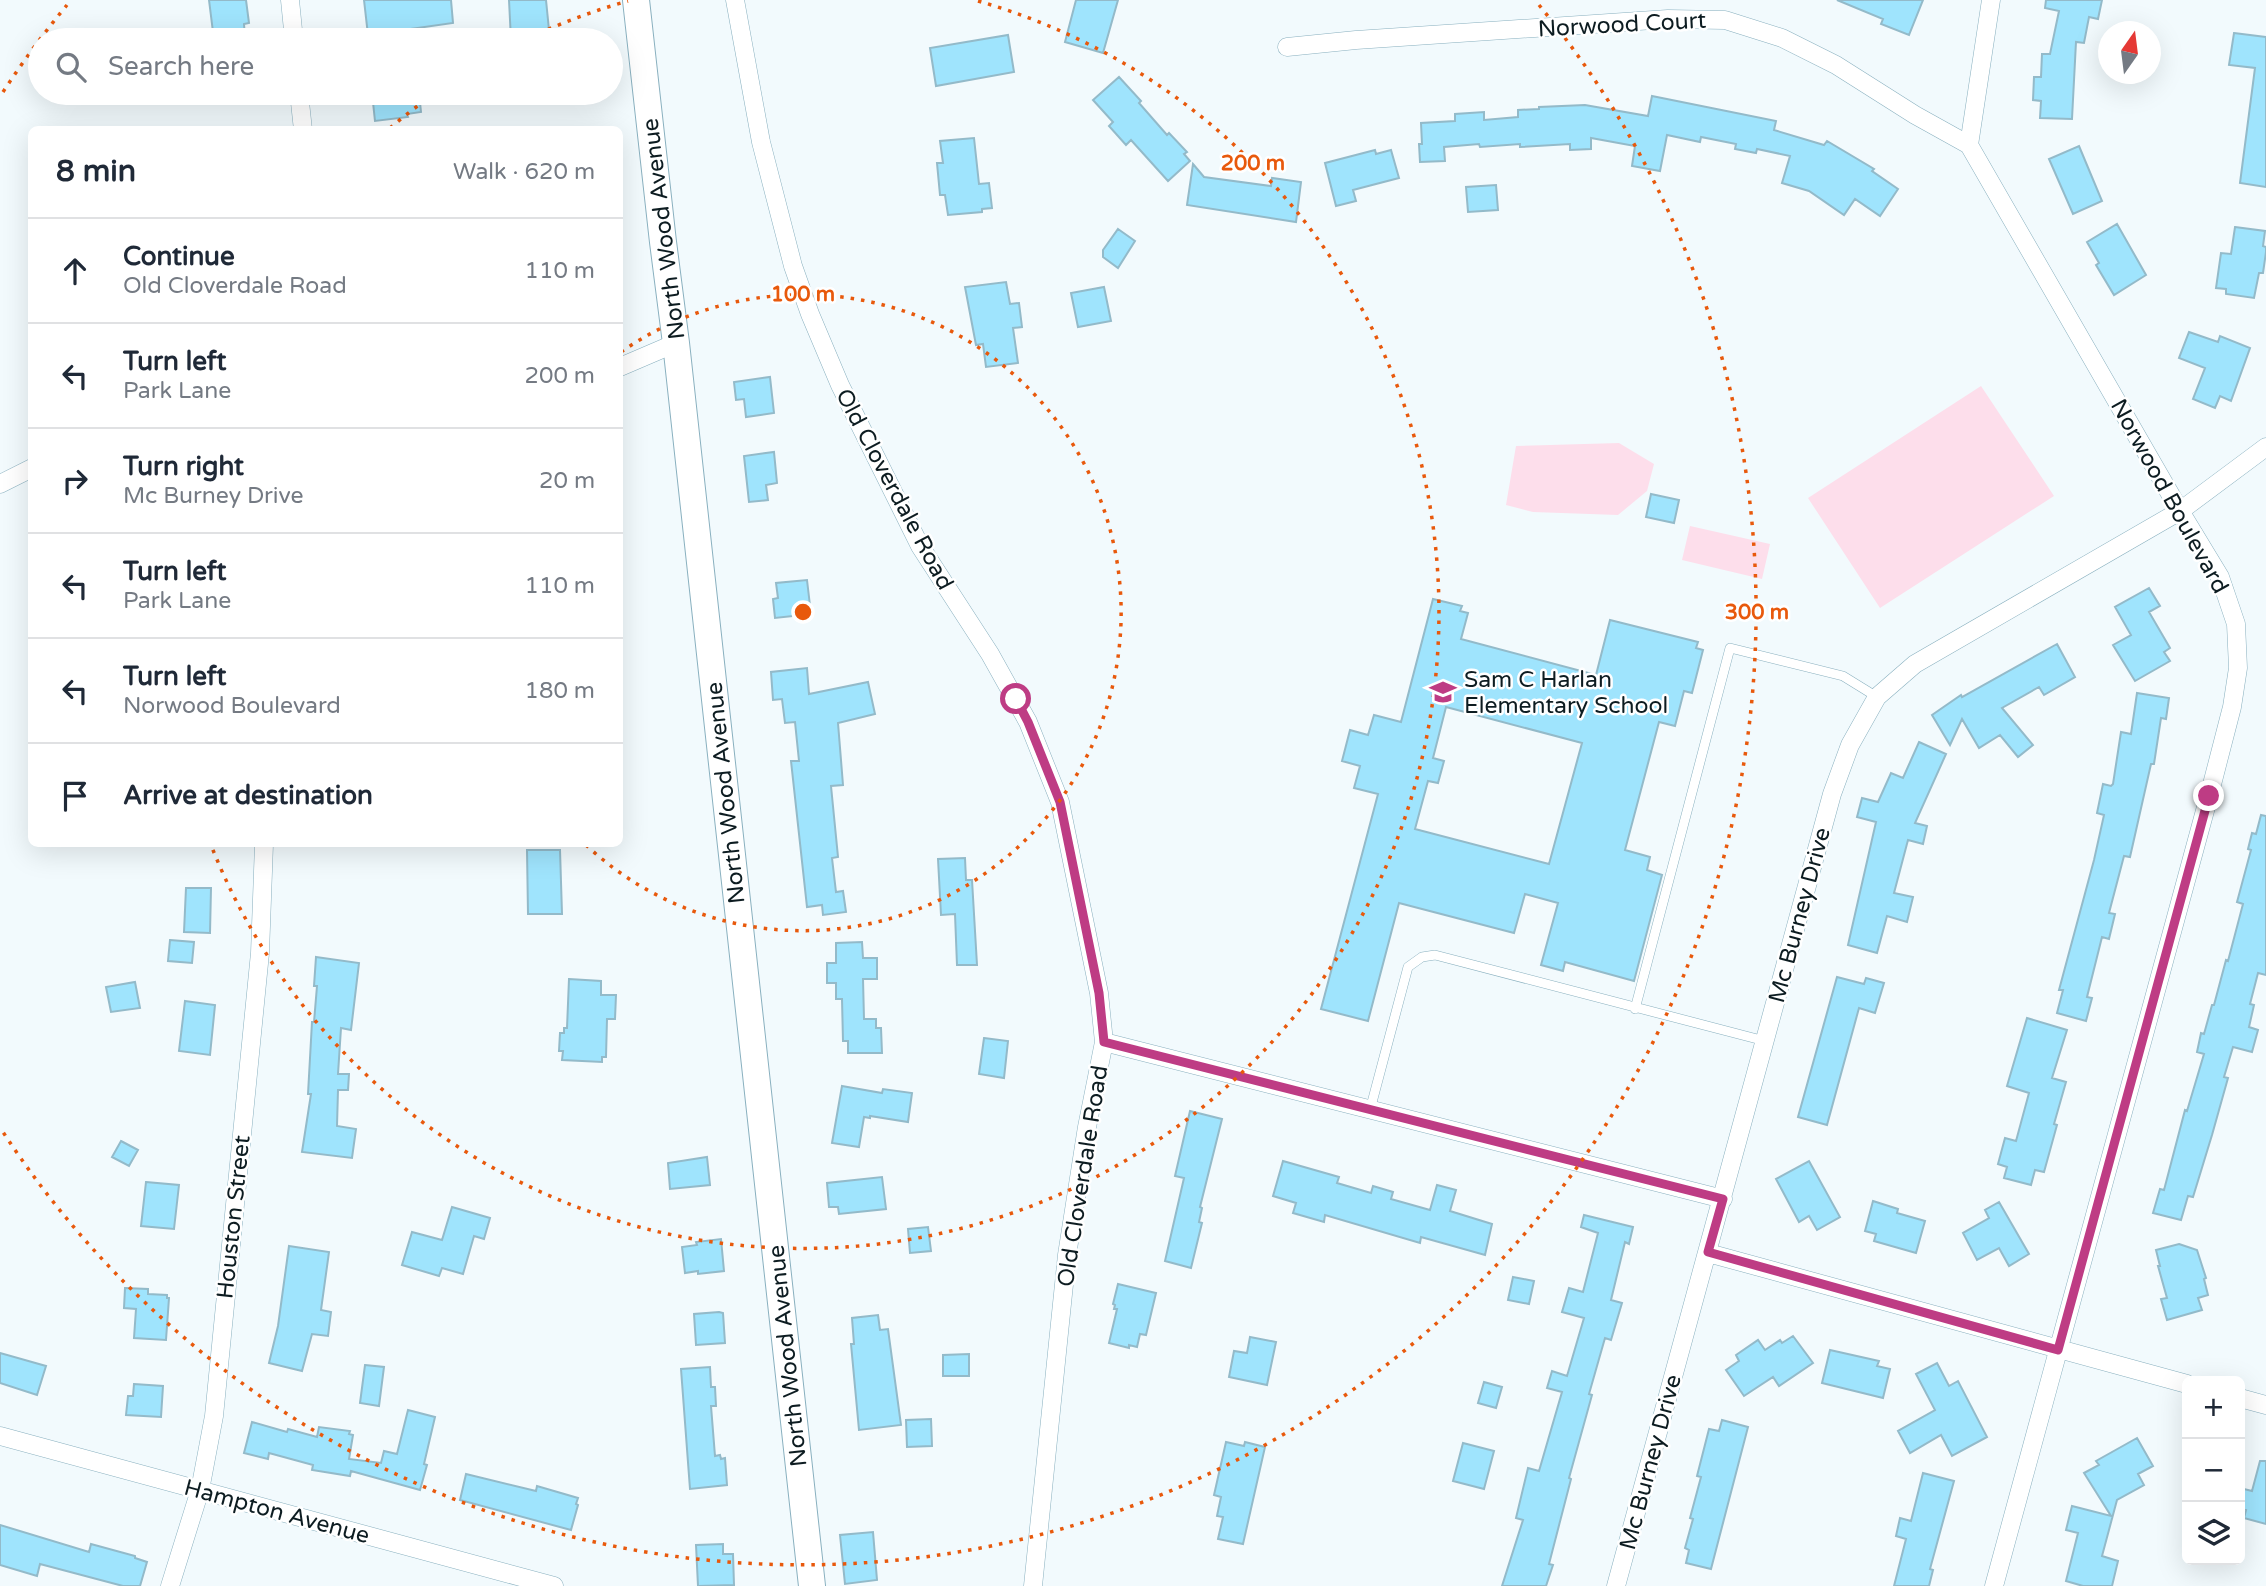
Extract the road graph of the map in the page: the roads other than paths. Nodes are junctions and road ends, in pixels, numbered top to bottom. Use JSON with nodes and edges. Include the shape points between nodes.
{"nodes":[{"id":1,"x":290,"y":0,"type":"edge"},
{"id":2,"x":636,"y":0,"type":"edge"},
{"id":3,"x":735,"y":0,"type":"edge"},
{"id":4,"x":1991,"y":0,"type":"edge"},
{"id":5,"x":293,"y":28,"type":"edge"},
{"id":6,"x":1287,"y":47,"type":"dead end"},
{"id":7,"x":300,"y":105,"type":"edge"},
{"id":8,"x":303,"y":126,"type":"edge"},
{"id":9,"x":1969,"y":145,"type":"junction"},
{"id":10,"x":676,"y":343,"type":"junction"},
{"id":11,"x":623,"y":367,"type":"edge"},
{"id":12,"x":2266,"y":447,"type":"edge"},
{"id":13,"x":28,"y":470,"type":"edge"},
{"id":14,"x":0,"y":484,"type":"edge"},
{"id":15,"x":2180,"y":511,"type":"junction"},
{"id":16,"x":1877,"y":697,"type":"junction"},
{"id":17,"x":264,"y":847,"type":"edge"},
{"id":18,"x":1635,"y":1009,"type":"junction"},
{"id":19,"x":1765,"y":1041,"type":"junction"},
{"id":20,"x":1104,"y":1042,"type":"junction"},
{"id":21,"x":1370,"y":1110,"type":"junction"},
{"id":22,"x":1723,"y":1199,"type":"junction"},
{"id":23,"x":1708,"y":1252,"type":"junction"},
{"id":24,"x":2058,"y":1350,"type":"junction"},
{"id":25,"x":2182,"y":1383,"type":"edge"},
{"id":26,"x":2245,"y":1399,"type":"edge"},
{"id":27,"x":2266,"y":1405,"type":"edge"},
{"id":28,"x":0,"y":1436,"type":"edge"},
{"id":29,"x":200,"y":1490,"type":"junction"},
{"id":30,"x":170,"y":1586,"type":"edge"},
{"id":31,"x":554,"y":1586,"type":"edge"},
{"id":32,"x":812,"y":1586,"type":"edge"},
{"id":33,"x":1033,"y":1586,"type":"edge"},
{"id":34,"x":1616,"y":1586,"type":"edge"},
{"id":35,"x":1994,"y":1586,"type":"edge"}],
"edges":[{"from":1,"to":5,"type":"street"},
{"from":2,"to":10,"type":"main road","name":"North Wood Avenue"},
{"from":3,"to":20,"type":"street","name":"Old Cloverdale Road","via":[[761,142],[810,314],[840,385],[927,557],[1028,722],[1060,802],[1099,993]]},
{"from":4,"to":9,"type":"street"},
{"from":6,"to":9,"type":"street","name":"Norwood Court","via":[[1668,19],[1725,20],[1782,38],[1836,65]]},
{"from":7,"to":8,"type":"street"},
{"from":9,"to":15,"type":"street","name":"Norwood Boulevard"},
{"from":10,"to":11,"type":"street"},
{"from":10,"to":32,"type":"main road","name":"North Wood Avenue"},
{"from":12,"to":15,"type":"street","name":"Mc Burney Drive"},
{"from":13,"to":14,"type":"street"},
{"from":15,"to":16,"type":"street","name":"Mc Burney Drive","via":[[1915,664]]},
{"from":15,"to":24,"type":"street","name":"Norwood Boulevard","via":[[2220,576],[2236,624],[2238,668],[2209,796]]},
{"from":16,"to":18,"type":"lane","via":[[1843,676],[1730,649]]},
{"from":16,"to":19,"type":"street","name":"Mc Burney Drive","via":[[1850,745],[1832,794]]},
{"from":17,"to":29,"type":"street","name":"Houston Street","via":[[260,953],[220,1366]]},
{"from":18,"to":19,"type":"lane"},
{"from":18,"to":21,"type":"lane","via":[[1435,956],[1422,957],[1408,967]]},
{"from":19,"to":22,"type":"street","name":"Mc Burney Drive"},
{"from":20,"to":21,"type":"street"},
{"from":20,"to":33,"type":"street","name":"Old Cloverdale Road","via":[[1065,1267]]},
{"from":21,"to":22,"type":"street"},
{"from":22,"to":23,"type":"street","name":"Mc Burney Drive"},
{"from":23,"to":24,"type":"street"},
{"from":23,"to":34,"type":"street","name":"Mc Burney Drive"},
{"from":24,"to":25,"type":"street"},
{"from":24,"to":35,"type":"street","name":"Norwood Boulevard"},
{"from":26,"to":27,"type":"street"},
{"from":28,"to":29,"type":"street","name":"Hampton Avenue"},
{"from":29,"to":30,"type":"street","name":"Houston Street"},
{"from":29,"to":31,"type":"street","name":"Hampton Avenue"}]}
